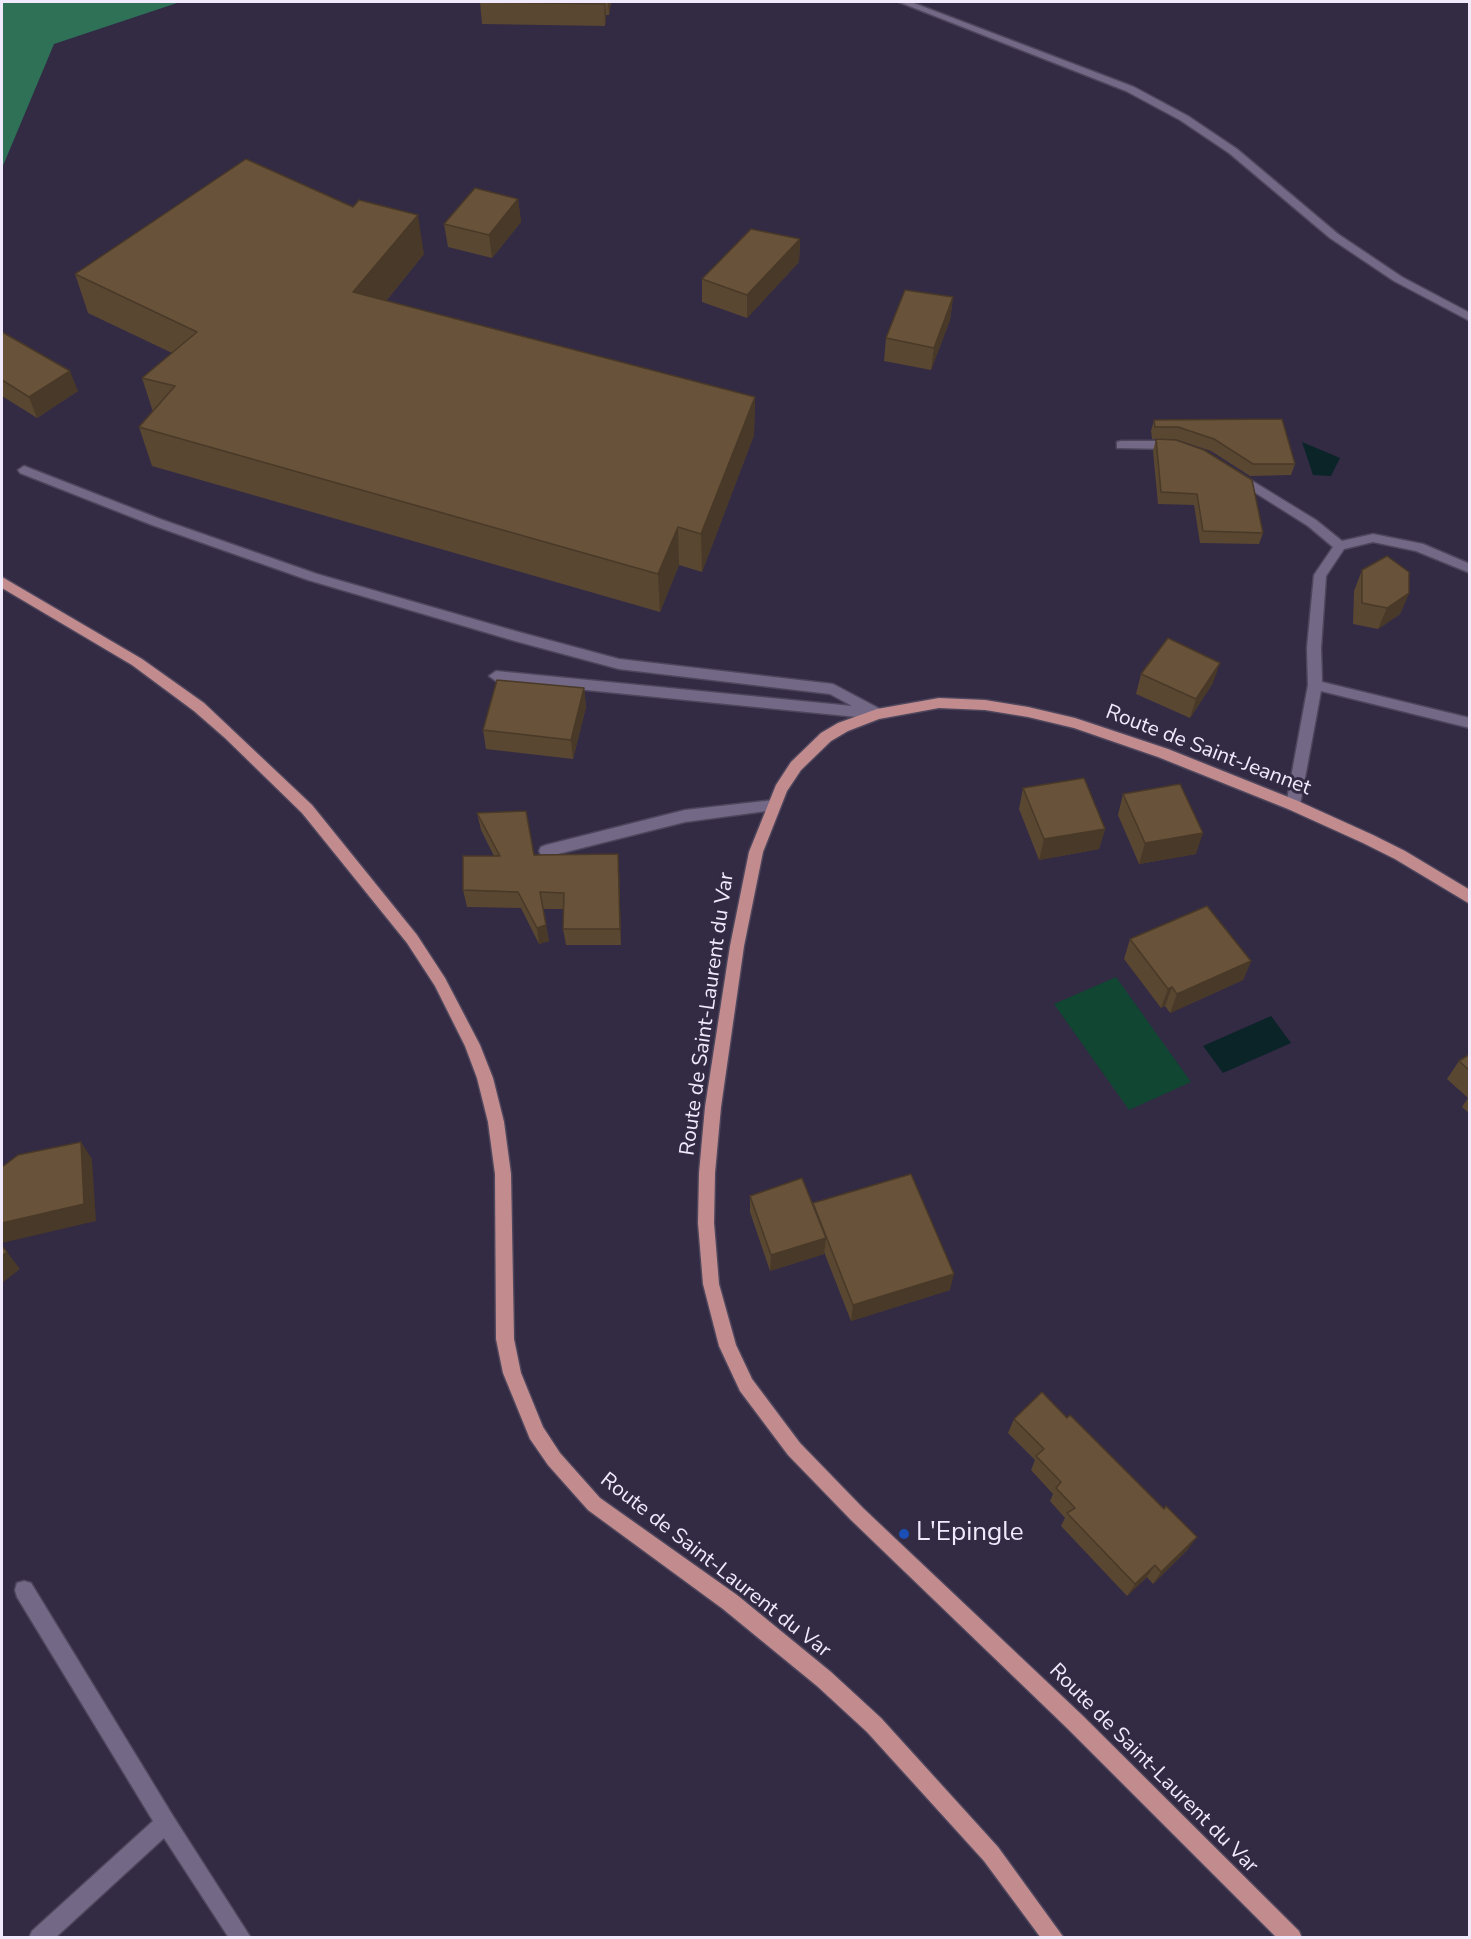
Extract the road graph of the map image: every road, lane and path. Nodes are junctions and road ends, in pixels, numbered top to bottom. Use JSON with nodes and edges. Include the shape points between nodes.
{"nodes":[{"id":1,"x":904,"y":2,"type":"edge"},
{"id":2,"x":1470,"y":318,"type":"edge"},
{"id":3,"x":1121,"y":445,"type":"dead end"},
{"id":4,"x":1184,"y":449,"type":"edge"},
{"id":5,"x":1225,"y":468,"type":"edge"},
{"id":6,"x":24,"y":470,"type":"dead end"},
{"id":7,"x":1340,"y":546,"type":"junction"},
{"id":8,"x":1470,"y":568,"type":"edge"},
{"id":9,"x":2,"y":582,"type":"edge"},
{"id":10,"x":496,"y":676,"type":"dead end"},
{"id":11,"x":1315,"y":685,"type":"junction"},
{"id":12,"x":913,"y":706,"type":"joint"},
{"id":13,"x":877,"y":714,"type":"junction"},
{"id":14,"x":1470,"y":723,"type":"edge"},
{"id":15,"x":774,"y":805,"type":"junction"},
{"id":16,"x":1293,"y":805,"type":"junction"},
{"id":17,"x":546,"y":851,"type":"dead end"},
{"id":18,"x":1470,"y":898,"type":"edge"},
{"id":19,"x":24,"y":1590,"type":"dead end"},
{"id":20,"x":166,"y":1823,"type":"junction"},
{"id":21,"x":39,"y":1938,"type":"edge"},
{"id":22,"x":241,"y":1938,"type":"edge"},
{"id":23,"x":1054,"y":1938,"type":"edge"},
{"id":24,"x":1292,"y":1938,"type":"edge"}],
"edges":[{"from":1,"to":2,"type":"street","via":[[1119,85],[1184,118],[1233,151],[1334,236],[1398,279]]},
{"from":3,"to":4,"type":"street","via":[[1174,445]]},
{"from":5,"to":7,"type":"street","via":[[1312,523]]},
{"from":6,"to":13,"type":"street","via":[[156,522],[314,577],[515,636],[619,664],[833,689]]},
{"from":7,"to":8,"type":"street","via":[[1373,538],[1419,547]]},
{"from":7,"to":11,"type":"street","via":[[1320,575]]},
{"from":9,"to":23,"type":"main road","name":"Route de Saint-Laurent du Var","via":[[137,662],[231,734],[307,809],[412,939],[440,982],[485,1078],[503,1174],[505,1339],[512,1373],[536,1433],[567,1476],[594,1504],[730,1602],[874,1725],[991,1854]]},
{"from":10,"to":13,"type":"street"},
{"from":11,"to":14,"type":"street"},
{"from":11,"to":16,"type":"street"},
{"from":12,"to":13,"type":"main road","name":"Route de Saint-Laurent du Var"},
{"from":12,"to":16,"type":"main road","name":"Route de Saint-Jeannet","via":[[985,705],[1075,723]]},
{"from":13,"to":15,"type":"main road","name":"Route de Saint-Laurent du Var","via":[[843,726],[811,751],[796,766]]},
{"from":15,"to":17,"type":"street","via":[[685,816]]},
{"from":15,"to":24,"type":"main road","name":"Route de Saint-Laurent du Var","via":[[756,852],[742,916],[707,1173],[711,1284],[728,1347],[746,1385],[794,1449]]},
{"from":16,"to":18,"type":"main road","name":"Route de Saint-Jeannet","via":[[1400,855]]},
{"from":19,"to":20,"type":"street"},
{"from":20,"to":21,"type":"street"},
{"from":20,"to":22,"type":"street"}]}
